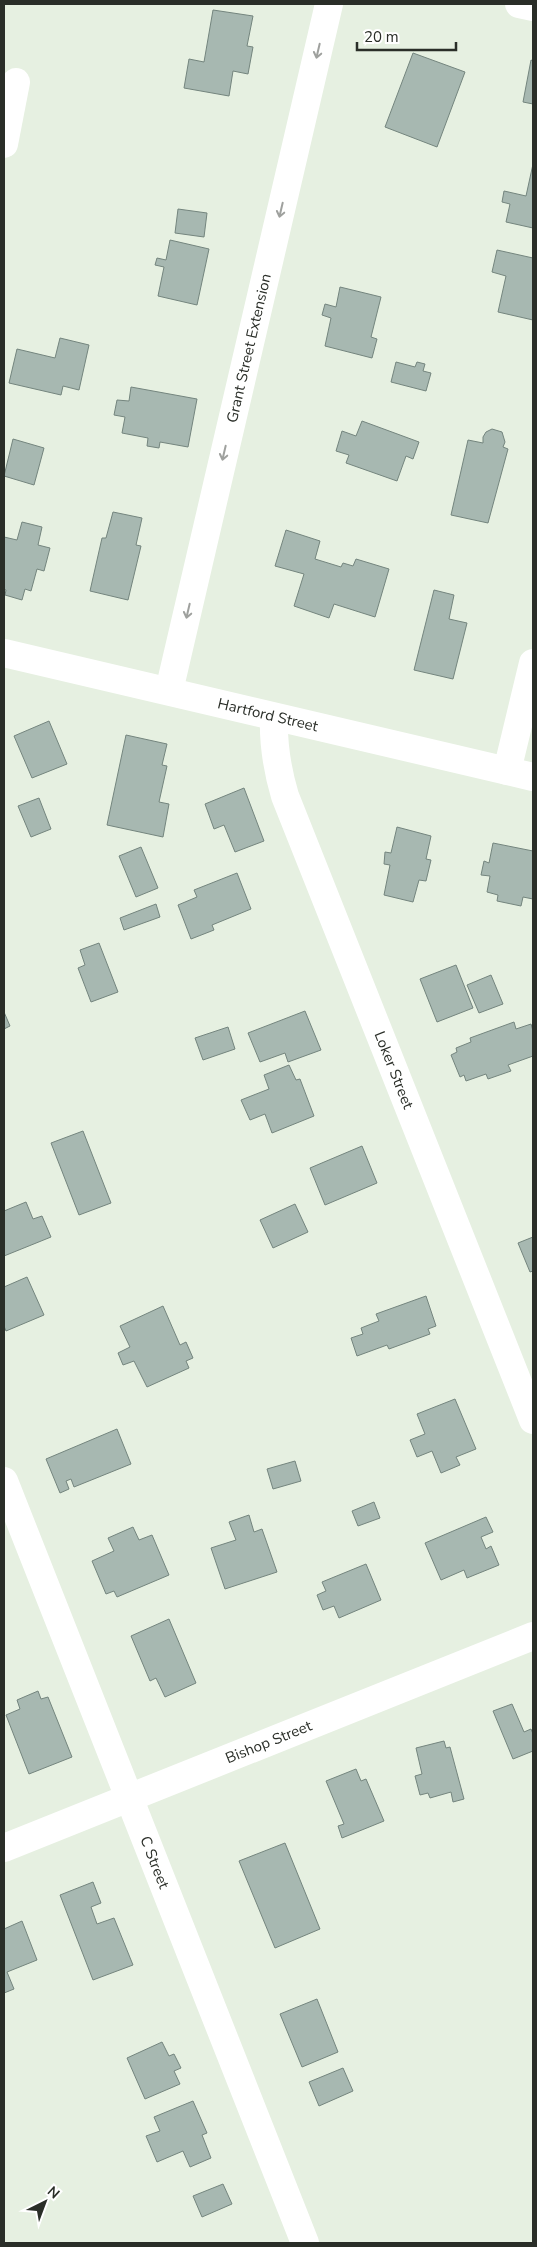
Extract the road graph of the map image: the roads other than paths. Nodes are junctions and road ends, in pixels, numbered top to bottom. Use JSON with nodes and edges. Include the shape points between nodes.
{"nodes":[{"id":1,"x":329,"y":4,"type":"edge"},
{"id":2,"x":519,"y":4,"type":"edge"},
{"id":3,"x":533,"y":7,"type":"edge"},
{"id":4,"x":16,"y":82,"type":"dead end"},
{"id":5,"x":4,"y":144,"type":"edge"},
{"id":6,"x":6,"y":655,"type":"edge"},
{"id":7,"x":533,"y":663,"type":"edge"},
{"id":8,"x":169,"y":691,"type":"junction"},
{"id":9,"x":274,"y":717,"type":"junction"},
{"id":10,"x":520,"y":774,"type":"edge"},
{"id":11,"x":533,"y":1420,"type":"edge"},
{"id":12,"x":4,"y":1481,"type":"edge"},
{"id":13,"x":533,"y":1636,"type":"edge"},
{"id":14,"x":130,"y":1797,"type":"junction"},
{"id":15,"x":4,"y":1848,"type":"edge"},
{"id":16,"x":305,"y":2243,"type":"edge"}],
"edges":[{"from":1,"to":8,"type":"street","name":"Grant Street Extension","one_way":true},
{"from":2,"to":3,"type":"street"},
{"from":4,"to":5,"type":"street"},
{"from":6,"to":8,"type":"street","name":"Hartford Street"},
{"from":7,"to":10,"type":"street"},
{"from":8,"to":9,"type":"street","name":"Hartford Street"},
{"from":9,"to":10,"type":"street","name":"Hartford Street"},
{"from":9,"to":11,"type":"street","name":"Loker Street","via":[[273,744],[285,796]]},
{"from":12,"to":14,"type":"street","name":"C Street"},
{"from":13,"to":14,"type":"street","name":"Bishop Street"},
{"from":14,"to":15,"type":"street","name":"Bishop Street"},
{"from":14,"to":16,"type":"street","name":"C Street"}]}
